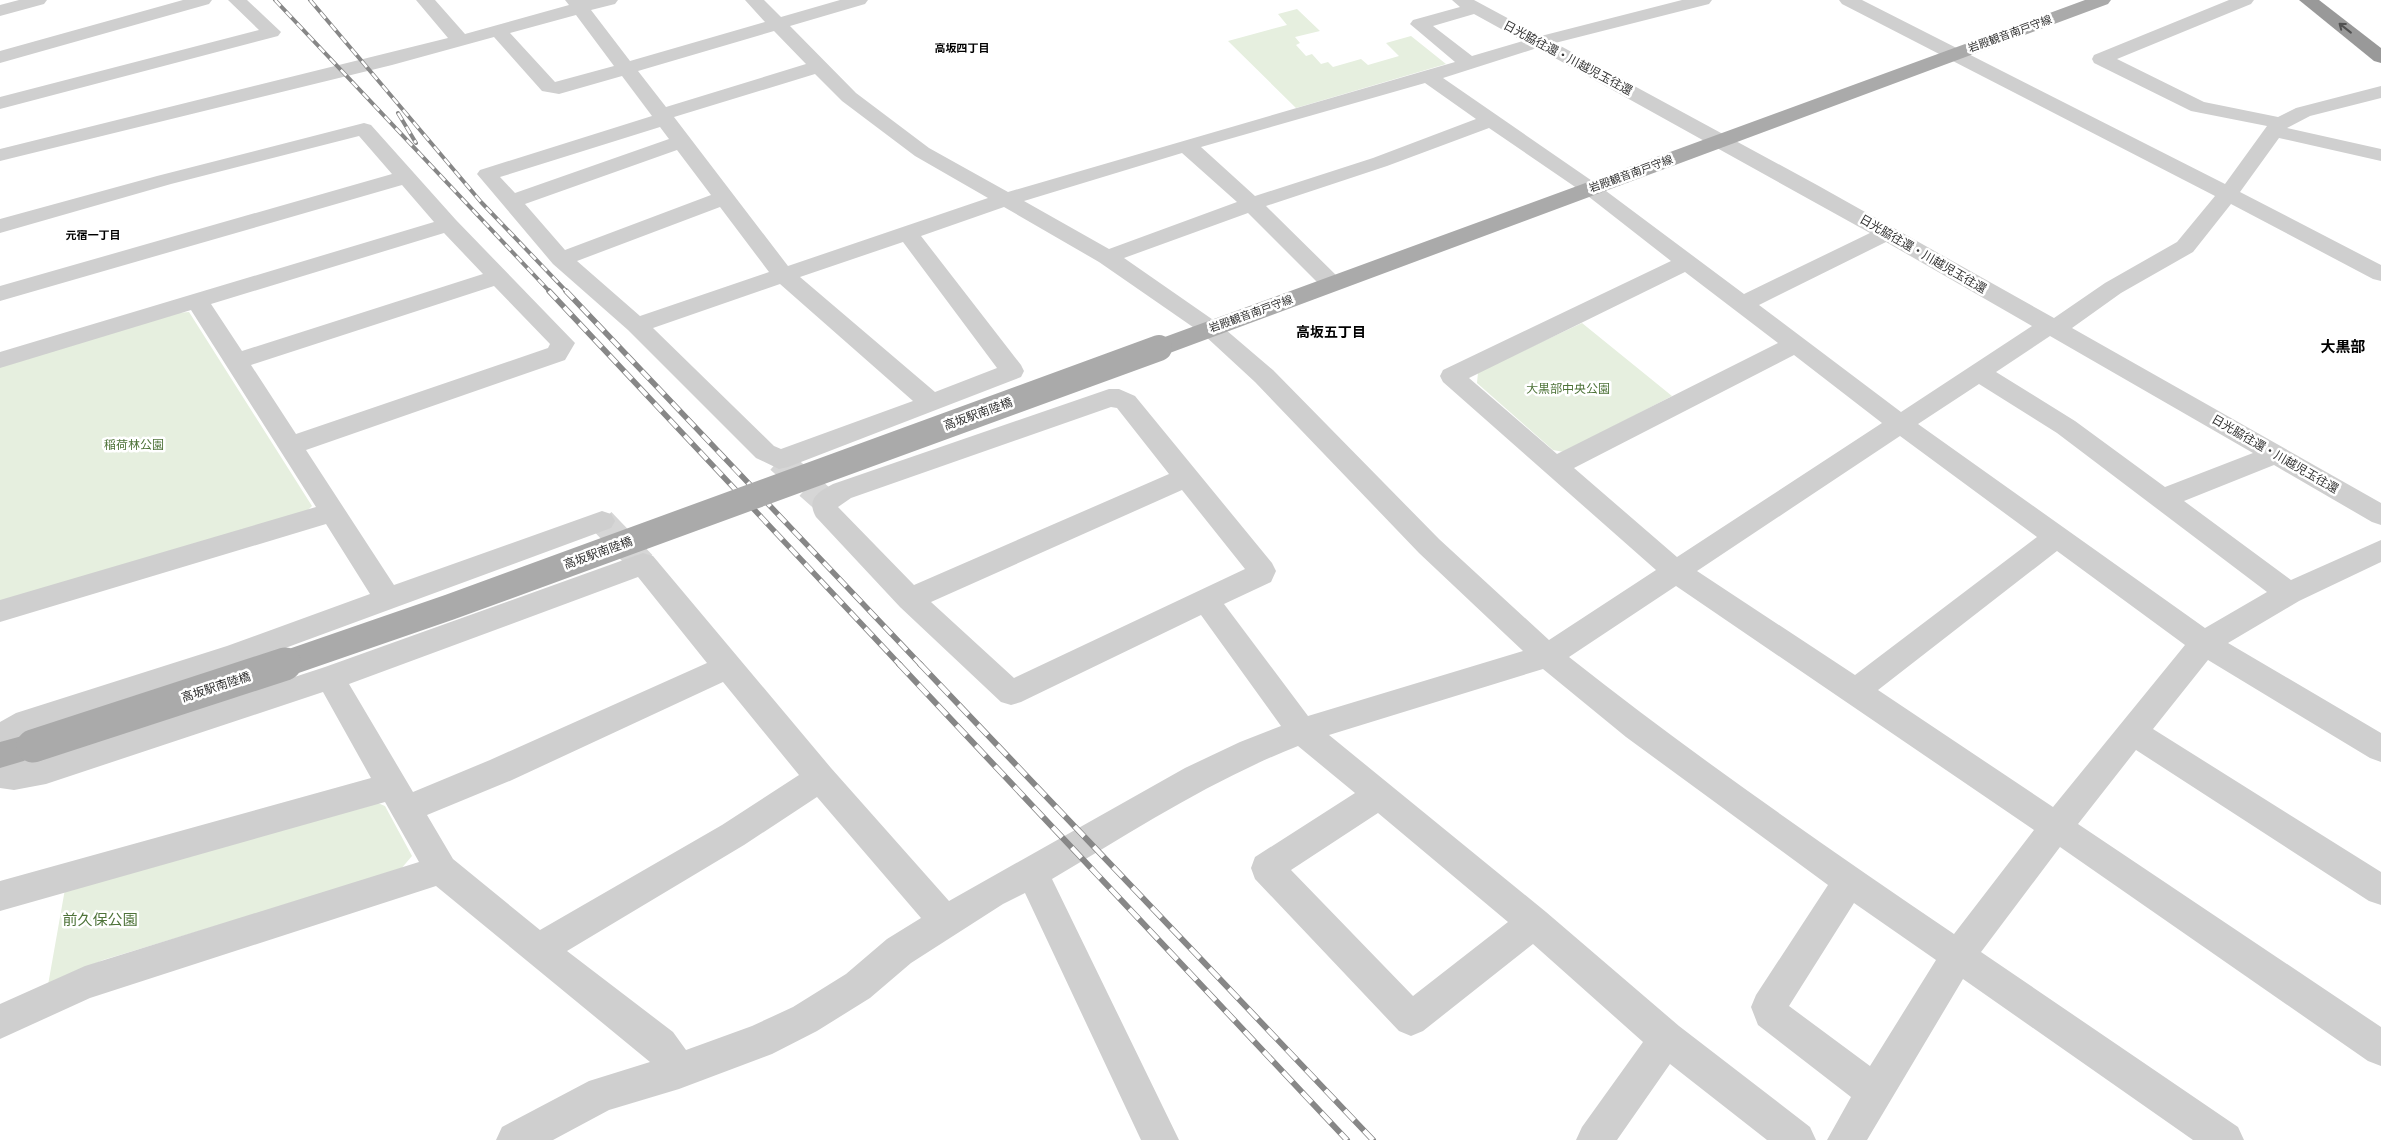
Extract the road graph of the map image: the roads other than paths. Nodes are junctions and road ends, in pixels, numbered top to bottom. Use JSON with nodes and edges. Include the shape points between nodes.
{"nodes":[{"id":1,"x":38,"y":0,"type":"edge"},
{"id":2,"x":203,"y":0,"type":"edge"},
{"id":3,"x":237,"y":0,"type":"edge"},
{"id":4,"x":425,"y":0,"type":"edge"},
{"id":5,"x":610,"y":0,"type":"edge"},
{"id":6,"x":754,"y":0,"type":"edge"},
{"id":7,"x":859,"y":0,"type":"edge"},
{"id":8,"x":1703,"y":0,"type":"edge"},
{"id":9,"x":1848,"y":0,"type":"edge"},
{"id":10,"x":2102,"y":0,"type":"edge"},
{"id":11,"x":2245,"y":0,"type":"edge"},
{"id":12,"x":2308,"y":0,"type":"edge"},
{"id":13,"x":2332,"y":0,"type":"edge"},
{"id":14,"x":577,"y":4,"type":"edge"},
{"id":15,"x":1468,"y":4,"type":"edge"},
{"id":16,"x":0,"y":12,"type":"edge"},
{"id":17,"x":779,"y":24,"type":"junction"},
{"id":18,"x":498,"y":31,"type":"junction"},
{"id":19,"x":2381,"y":37,"type":"edge"},
{"id":20,"x":461,"y":41,"type":"junction"},
{"id":21,"x":1538,"y":42,"type":"junction"},
{"id":22,"x":1954,"y":54,"type":"junction"},
{"id":23,"x":0,"y":57,"type":"edge"},
{"id":24,"x":2381,"y":57,"type":"edge"},
{"id":25,"x":1468,"y":63,"type":"junction"},
{"id":26,"x":820,"y":66,"type":"junction"},
{"id":27,"x":625,"y":69,"type":"junction"},
{"id":28,"x":1428,"y":76,"type":"junction"},
{"id":29,"x":2381,"y":92,"type":"edge"},
{"id":30,"x":0,"y":103,"type":"edge"},
{"id":31,"x":662,"y":117,"type":"junction"},
{"id":32,"x":1491,"y":120,"type":"junction"},
{"id":33,"x":2276,"y":127,"type":"junction"},
{"id":34,"x":1722,"y":140,"type":"junction"},
{"id":35,"x":683,"y":142,"type":"junction"},
{"id":36,"x":1186,"y":145,"type":"junction"},
{"id":37,"x":0,"y":155,"type":"edge"},
{"id":38,"x":2381,"y":155,"type":"edge"},
{"id":39,"x":406,"y":177,"type":"junction"},
{"id":40,"x":1591,"y":189,"type":"junction"},
{"id":41,"x":2228,"y":194,"type":"junction"},
{"id":42,"x":723,"y":198,"type":"junction"},
{"id":43,"x":1004,"y":200,"type":"junction"},
{"id":44,"x":510,"y":202,"type":"junction"},
{"id":45,"x":1252,"y":204,"type":"junction"},
{"id":46,"x":448,"y":225,"type":"junction"},
{"id":47,"x":0,"y":226,"type":"edge"},
{"id":48,"x":906,"y":232,"type":"junction"},
{"id":49,"x":1887,"y":233,"type":"junction"},
{"id":50,"x":1107,"y":257,"type":"junction"},
{"id":51,"x":561,"y":258,"type":"junction"},
{"id":52,"x":1687,"y":262,"type":"junction"},
{"id":53,"x":782,"y":274,"type":"junction"},
{"id":54,"x":2381,"y":274,"type":"edge"},
{"id":55,"x":498,"y":276,"type":"junction"},
{"id":56,"x":1332,"y":284,"type":"junction"},
{"id":57,"x":0,"y":294,"type":"edge"},
{"id":58,"x":197,"y":301,"type":"junction"},
{"id":59,"x":1743,"y":304,"type":"junction"},
{"id":60,"x":636,"y":325,"type":"junction"},
{"id":61,"x":2052,"y":328,"type":"junction"},
{"id":62,"x":1211,"y":329,"type":"junction"},
{"id":63,"x":1796,"y":344,"type":"junction"},
{"id":64,"x":1159,"y":348,"type":"joint"},
{"id":65,"x":0,"y":360,"type":"edge"},
{"id":66,"x":235,"y":362,"type":"junction"},
{"id":67,"x":1980,"y":373,"type":"junction"},
{"id":68,"x":932,"y":403,"type":"junction"},
{"id":69,"x":1900,"y":424,"type":"junction"},
{"id":70,"x":289,"y":446,"type":"junction"},
{"id":71,"x":2277,"y":454,"type":"junction"},
{"id":72,"x":1555,"y":466,"type":"junction"},
{"id":73,"x":1186,"y":477,"type":"junction"},
{"id":74,"x":2162,"y":499,"type":"junction"},
{"id":75,"x":331,"y":513,"type":"junction"},
{"id":76,"x":2381,"y":515,"type":"edge"},
{"id":77,"x":602,"y":521,"type":"dead end"},
{"id":78,"x":2057,"y":536,"type":"junction"},
{"id":79,"x":2381,"y":550,"type":"edge"},
{"id":80,"x":1676,"y":571,"type":"junction"},
{"id":81,"x":2289,"y":593,"type":"junction"},
{"id":82,"x":910,"y":599,"type":"junction"},
{"id":83,"x":389,"y":600,"type":"junction"},
{"id":84,"x":1206,"y":601,"type":"junction"},
{"id":85,"x":0,"y":610,"type":"edge"},
{"id":86,"x":2204,"y":642,"type":"junction"},
{"id":87,"x":1546,"y":656,"type":"junction"},
{"id":88,"x":727,"y":667,"type":"junction"},
{"id":89,"x":330,"y":678,"type":"junction"},
{"id":90,"x":1856,"y":692,"type":"junction"},
{"id":91,"x":1302,"y":731,"type":"junction"},
{"id":92,"x":2132,"y":732,"type":"junction"},
{"id":93,"x":0,"y":742,"type":"edge"},
{"id":94,"x":2381,"y":749,"type":"edge"},
{"id":95,"x":0,"y":755,"type":"edge"},
{"id":96,"x":0,"y":774,"type":"edge"},
{"id":97,"x":820,"y":778,"type":"junction"},
{"id":98,"x":1380,"y":794,"type":"junction"},
{"id":99,"x":399,"y":797,"type":"junction"},
{"id":100,"x":2056,"y":827,"type":"junction"},
{"id":101,"x":440,"y":870,"type":"junction"},
{"id":102,"x":1032,"y":873,"type":"junction"},
{"id":103,"x":1849,"y":881,"type":"junction"},
{"id":104,"x":2381,"y":890,"type":"edge"},
{"id":105,"x":0,"y":896,"type":"edge"},
{"id":106,"x":946,"y":922,"type":"junction"},
{"id":107,"x":1534,"y":924,"type":"junction"},
{"id":108,"x":538,"y":950,"type":"junction"},
{"id":109,"x":1958,"y":955,"type":"junction"},
{"id":110,"x":0,"y":1022,"type":"edge"},
{"id":111,"x":1666,"y":1039,"type":"junction"},
{"id":112,"x":2381,"y":1048,"type":"edge"},
{"id":113,"x":679,"y":1071,"type":"junction"},
{"id":114,"x":1875,"y":1092,"type":"junction"},
{"id":115,"x":515,"y":1140,"type":"edge"},
{"id":116,"x":1160,"y":1140,"type":"edge"},
{"id":117,"x":1594,"y":1140,"type":"edge"},
{"id":118,"x":1797,"y":1140,"type":"edge"},
{"id":119,"x":1846,"y":1140,"type":"edge"},
{"id":120,"x":2225,"y":1140,"type":"edge"}],
"edges":[{"from":1,"to":16,"type":"street"},
{"from":2,"to":23,"type":"street"},
{"from":3,"to":30,"type":"street","via":[[272,32]]},
{"from":4,"to":20,"type":"street"},
{"from":5,"to":14,"type":"street"},
{"from":6,"to":17,"type":"street"},
{"from":7,"to":17,"type":"street"},
{"from":8,"to":21,"type":"street"},
{"from":9,"to":22,"type":"street"},
{"from":10,"to":22,"type":"main road","name":"岩殿観音南戸守線"},
{"from":11,"to":33,"type":"street","via":[[2101,59],[2198,107]]},
{"from":24,"to":12,"type":"highway","one_way":true},
{"from":13,"to":19,"type":"highway"},
{"from":14,"to":18,"type":"street"},
{"from":14,"to":27,"type":"street"},
{"from":15,"to":21,"type":"street","name":"日光脇往還・川越児玉往還"},
{"from":15,"to":25,"type":"street","via":[[1419,24]]},
{"from":17,"to":26,"type":"street"},
{"from":17,"to":27,"type":"street"},
{"from":18,"to":20,"type":"street"},
{"from":18,"to":27,"type":"street","via":[[548,87],[559,88]]},
{"from":20,"to":37,"type":"street"},
{"from":21,"to":25,"type":"street"},
{"from":21,"to":34,"type":"street","name":"日光脇往還・川越児玉往還"},
{"from":22,"to":34,"type":"main road","name":"岩殿観音南戸守線"},
{"from":22,"to":41,"type":"street"},
{"from":25,"to":28,"type":"street"},
{"from":26,"to":31,"type":"street"},
{"from":26,"to":43,"type":"street","via":[[849,97],[922,152]]},
{"from":27,"to":31,"type":"street"},
{"from":28,"to":32,"type":"street"},
{"from":28,"to":36,"type":"street"},
{"from":29,"to":33,"type":"street","via":[[2303,112]]},
{"from":31,"to":35,"type":"street"},
{"from":31,"to":44,"type":"street","via":[[487,174]]},
{"from":32,"to":40,"type":"street"},
{"from":32,"to":45,"type":"street","via":[[1380,162]]},
{"from":33,"to":38,"type":"street"},
{"from":33,"to":41,"type":"street"},
{"from":34,"to":40,"type":"main road","name":"岩殿観音南戸守線"},
{"from":34,"to":49,"type":"street","name":"日光脇往還・川越児玉往還"},
{"from":35,"to":42,"type":"street"},
{"from":35,"to":44,"type":"street"},
{"from":36,"to":43,"type":"street"},
{"from":36,"to":45,"type":"street"},
{"from":39,"to":46,"type":"street"},
{"from":39,"to":47,"type":"street","via":[[364,129]]},
{"from":39,"to":57,"type":"street"},
{"from":40,"to":52,"type":"street"},
{"from":40,"to":56,"type":"main road","name":"岩殿観音南戸守線"},
{"from":41,"to":54,"type":"street"},
{"from":41,"to":61,"type":"street","via":[[2185,247]]},
{"from":42,"to":51,"type":"street"},
{"from":42,"to":53,"type":"street"},
{"from":43,"to":48,"type":"street"},
{"from":43,"to":50,"type":"street"},
{"from":44,"to":51,"type":"street"},
{"from":45,"to":50,"type":"street"},
{"from":45,"to":56,"type":"street"},
{"from":46,"to":55,"type":"street"},
{"from":46,"to":58,"type":"street"},
{"from":48,"to":53,"type":"street"},
{"from":48,"to":68,"type":"street","via":[[1012,371]]},
{"from":49,"to":59,"type":"street"},
{"from":49,"to":61,"type":"street","name":"日光脇往還・川越児玉往還"},
{"from":50,"to":62,"type":"street"},
{"from":51,"to":60,"type":"street"},
{"from":52,"to":59,"type":"street"},
{"from":52,"to":72,"type":"street","via":[[1452,376]]},
{"from":53,"to":60,"type":"street"},
{"from":53,"to":68,"type":"street"},
{"from":55,"to":66,"type":"street"},
{"from":55,"to":70,"type":"street","via":[[563,343],[557,354]]},
{"from":56,"to":62,"type":"main road","name":"岩殿観音南戸守線"},
{"from":58,"to":65,"type":"street"},
{"from":58,"to":66,"type":"street"},
{"from":59,"to":63,"type":"street"},
{"from":60,"to":68,"type":"street","via":[[766,452],[779,460]]},
{"from":61,"to":67,"type":"street"},
{"from":61,"to":71,"type":"street","name":"日光脇往還・川越児玉往還"},
{"from":62,"to":64,"type":"main road","name":"岩殿観音南戸守線"},
{"from":62,"to":87,"type":"street","via":[[1264,376],[1430,546]]},
{"from":63,"to":69,"type":"street"},
{"from":63,"to":72,"type":"street"},
{"from":64,"to":95,"type":"main road","name":"高坂駅南陸橋","bridge":true,"via":[[450,607],[252,675]]},
{"from":66,"to":70,"type":"street"},
{"from":67,"to":69,"type":"street"},
{"from":67,"to":74,"type":"street","via":[[2066,427]]},
{"from":69,"to":78,"type":"street"},
{"from":69,"to":80,"type":"street"},
{"from":70,"to":75,"type":"street"},
{"from":71,"to":74,"type":"street"},
{"from":71,"to":76,"type":"street","name":"日光脇往還・川越児玉往還"},
{"from":72,"to":80,"type":"street"},
{"from":73,"to":82,"type":"street"},
{"from":73,"to":82,"type":"street","via":[[1126,402],[1109,398],[842,491],[825,501],[825,510]]},
{"from":73,"to":84,"type":"street","via":[[1262,571]]},
{"from":74,"to":81,"type":"street"},
{"from":75,"to":83,"type":"street"},
{"from":75,"to":85,"type":"street"},
{"from":77,"to":83,"type":"street"},
{"from":78,"to":86,"type":"street"},
{"from":78,"to":90,"type":"street"},
{"from":79,"to":81,"type":"street"},
{"from":80,"to":87,"type":"street"},
{"from":80,"to":90,"type":"street"},
{"from":81,"to":86,"type":"street"},
{"from":82,"to":84,"type":"street","via":[[1011,693]]},
{"from":83,"to":93,"type":"street","via":[[232,656],[27,722]]},
{"from":84,"to":91,"type":"street"},
{"from":86,"to":92,"type":"street"},
{"from":86,"to":94,"type":"street"},
{"from":87,"to":91,"type":"street"},
{"from":87,"to":103,"type":"street","via":[[1645,734]]},
{"from":88,"to":89,"type":"street","via":[[643,564]]},
{"from":88,"to":97,"type":"street"},
{"from":88,"to":99,"type":"street","via":[[501,770]]},
{"from":89,"to":96,"type":"street","via":[[46,771],[14,776]]},
{"from":89,"to":99,"type":"street"},
{"from":90,"to":100,"type":"street"},
{"from":91,"to":98,"type":"street"},
{"from":91,"to":102,"type":"street","via":[[1196,778]]},
{"from":92,"to":100,"type":"street"},
{"from":92,"to":104,"type":"street"},
{"from":97,"to":106,"type":"street"},
{"from":97,"to":108,"type":"street","via":[[733,835]]},
{"from":98,"to":107,"type":"street"},
{"from":98,"to":107,"type":"street","via":[[1267,868],[1411,1018]]},
{"from":99,"to":101,"type":"street"},
{"from":99,"to":105,"type":"street"},
{"from":100,"to":109,"type":"street"},
{"from":100,"to":112,"type":"street"},
{"from":101,"to":108,"type":"street"},
{"from":101,"to":110,"type":"street","via":[[85,983]]},
{"from":102,"to":106,"type":"street"},
{"from":102,"to":116,"type":"street"},
{"from":103,"to":109,"type":"street"},
{"from":103,"to":114,"type":"street","via":[[1768,1007],[1770,1013]]},
{"from":106,"to":113,"type":"street","via":[[899,952],[858,986],[805,1019],[759,1041]]},
{"from":107,"to":111,"type":"street"},
{"from":108,"to":113,"type":"street","via":[[660,1045]]},
{"from":109,"to":114,"type":"street"},
{"from":109,"to":120,"type":"street"},
{"from":111,"to":117,"type":"street"},
{"from":111,"to":118,"type":"street"},
{"from":113,"to":115,"type":"street","via":[[602,1094]]},
{"from":114,"to":119,"type":"street"}]}
